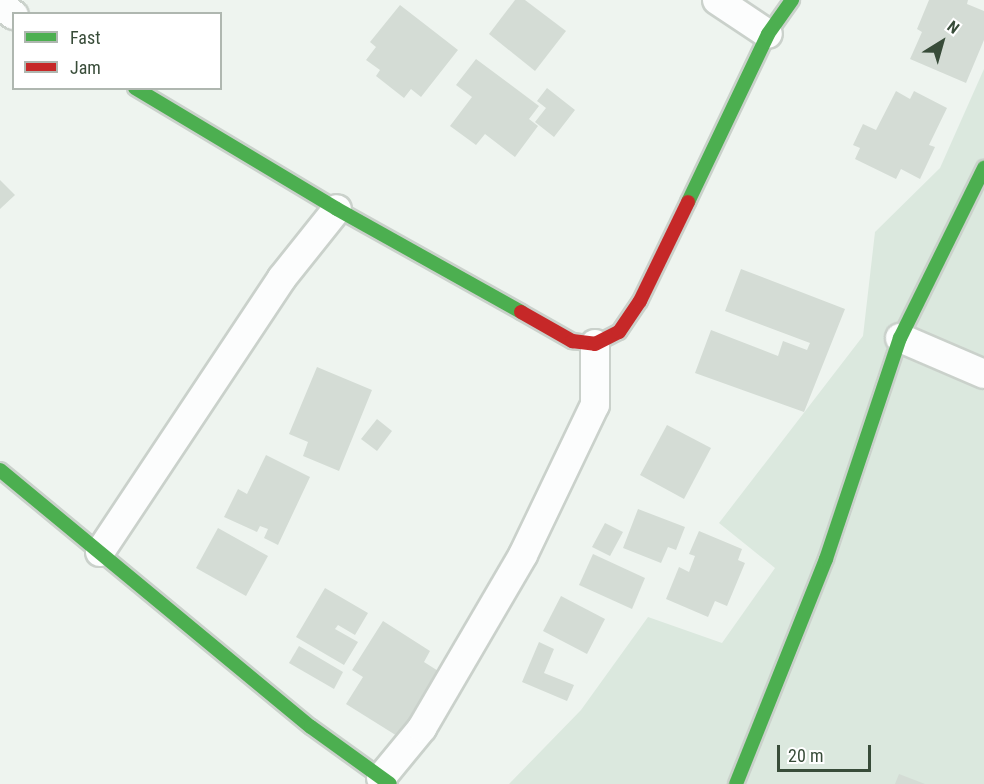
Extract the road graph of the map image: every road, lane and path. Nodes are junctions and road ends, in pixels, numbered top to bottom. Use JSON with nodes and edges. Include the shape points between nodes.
{"nodes":[{"id":1,"x":717,"y":0,"type":"edge"},
{"id":2,"x":792,"y":0,"type":"edge"},
{"id":3,"x":768,"y":34,"type":"junction"},
{"id":4,"x":138,"y":90,"type":"edge"},
{"id":5,"x":984,"y":168,"type":"edge"},
{"id":6,"x":337,"y":209,"type":"junction"},
{"id":7,"x":900,"y":338,"type":"junction"},
{"id":8,"x":595,"y":344,"type":"junction"},
{"id":9,"x":984,"y":374,"type":"edge"},
{"id":10,"x":0,"y":470,"type":"edge"},
{"id":11,"x":100,"y":552,"type":"junction"},
{"id":12,"x":385,"y":781,"type":"edge"},
{"id":13,"x":736,"y":784,"type":"edge"}],
"edges":[{"from":1,"to":3,"type":"street"},
{"from":2,"to":3,"type":"street"},
{"from":3,"to":8,"type":"street","via":[[640,301],[619,332]]},
{"from":4,"to":6,"type":"street"},
{"from":5,"to":7,"type":"street"},
{"from":6,"to":8,"type":"street","via":[[572,341]]},
{"from":6,"to":11,"type":"street","via":[[282,278]]},
{"from":7,"to":9,"type":"street"},
{"from":7,"to":13,"type":"street","via":[[826,559]]},
{"from":8,"to":12,"type":"street","via":[[595,405],[523,555],[422,728]]},
{"from":10,"to":11,"type":"street"},
{"from":11,"to":12,"type":"street","via":[[311,728]]}]}
